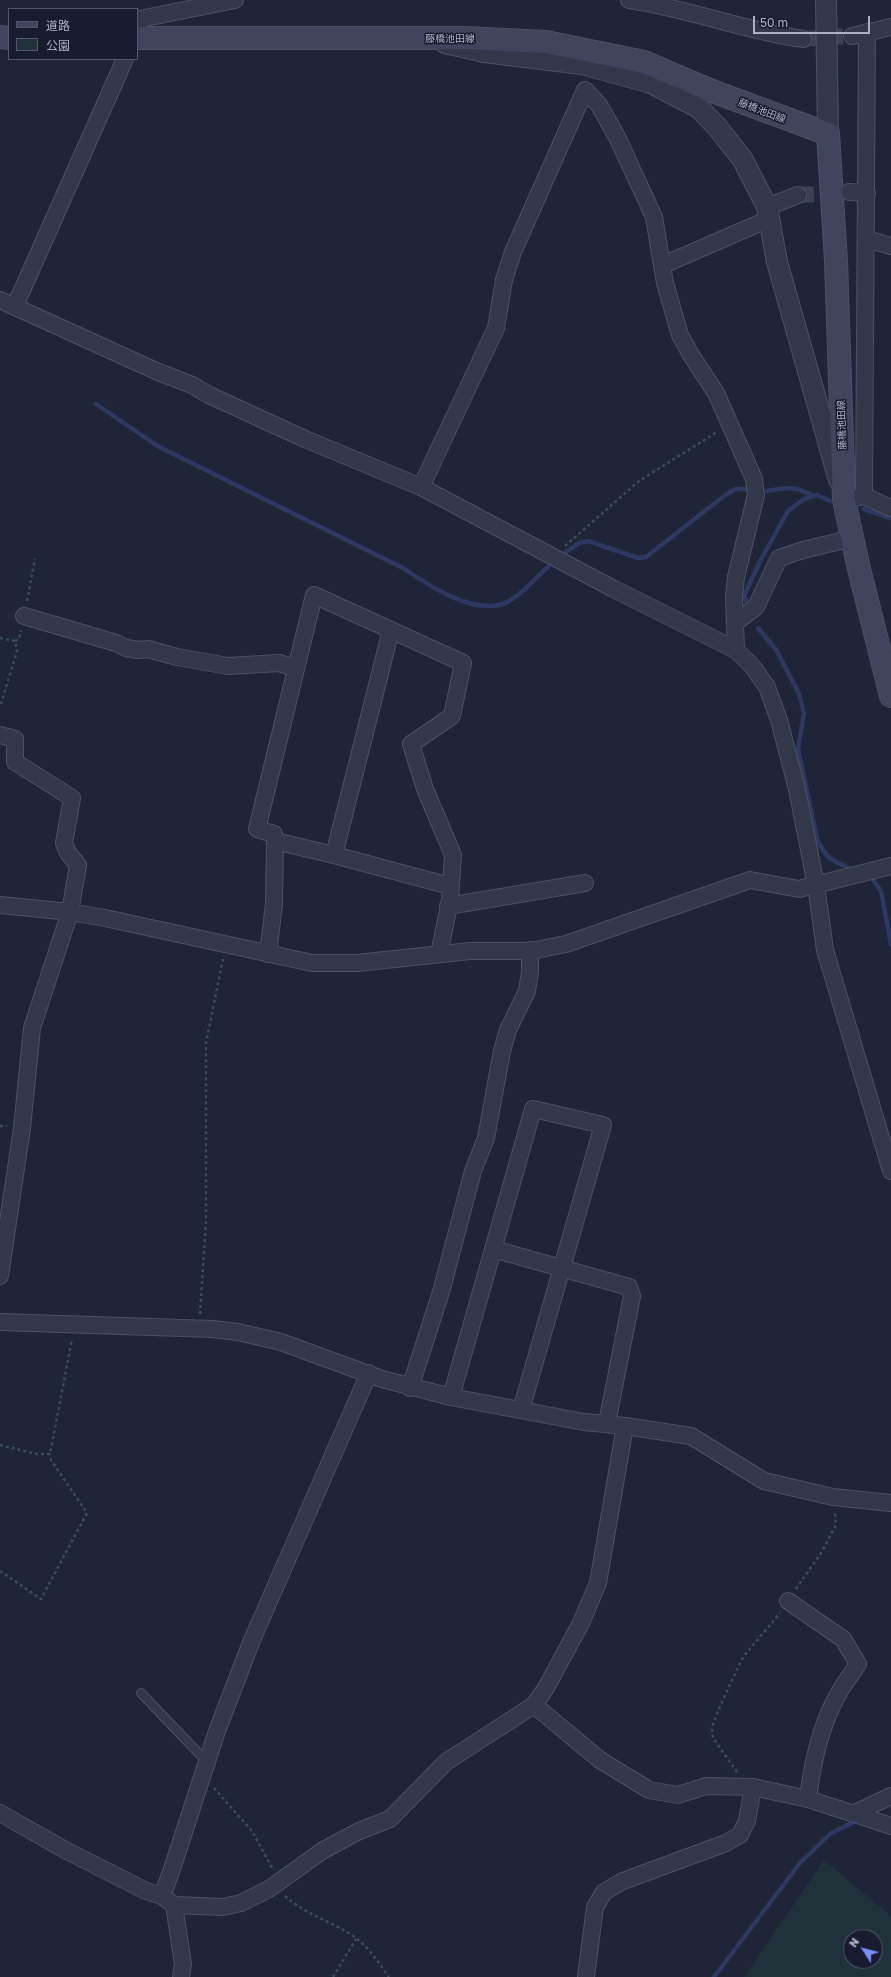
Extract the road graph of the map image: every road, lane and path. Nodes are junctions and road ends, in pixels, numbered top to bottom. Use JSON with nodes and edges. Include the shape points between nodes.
{"nodes":[{"id":1,"x":235,"y":0,"type":"edge"},
{"id":2,"x":630,"y":0,"type":"edge"},
{"id":3,"x":826,"y":0,"type":"edge"},
{"id":4,"x":138,"y":26,"type":"edge"},
{"id":5,"x":891,"y":27,"type":"edge"},
{"id":6,"x":867,"y":32,"type":"junction"},
{"id":7,"x":852,"y":36,"type":"tunnel mouth"},
{"id":8,"x":138,"y":38,"type":"edge"},
{"id":9,"x":423,"y":39,"type":"junction"},
{"id":10,"x":803,"y":39,"type":"tunnel mouth"},
{"id":11,"x":125,"y":60,"type":"edge"},
{"id":12,"x":592,"y":66,"type":"junction"},
{"id":13,"x":585,"y":90,"type":"junction"},
{"id":14,"x":828,"y":134,"type":"junction"},
{"id":15,"x":849,"y":192,"type":"tunnel mouth"},
{"id":16,"x":867,"y":193,"type":"junction"},
{"id":17,"x":798,"y":195,"type":"tunnel mouth"},
{"id":18,"x":768,"y":213,"type":"junction"},
{"id":19,"x":866,"y":239,"type":"junction"},
{"id":20,"x":891,"y":246,"type":"edge"},
{"id":21,"x":663,"y":265,"type":"junction"},
{"id":22,"x":0,"y":300,"type":"edge"},
{"id":23,"x":15,"y":306,"type":"junction"},
{"id":24,"x":730,"y":425,"type":"junction"},
{"id":25,"x":421,"y":487,"type":"junction"},
{"id":26,"x":854,"y":498,"type":"junction"},
{"id":27,"x":891,"y":508,"type":"edge"},
{"id":28,"x":852,"y":538,"type":"junction"},
{"id":29,"x":551,"y":555,"type":"junction"},
{"id":30,"x":24,"y":616,"type":"dead end"},
{"id":31,"x":735,"y":623,"type":"junction"},
{"id":32,"x":391,"y":630,"type":"junction"},
{"id":33,"x":0,"y":638,"type":"edge"},
{"id":34,"x":736,"y":650,"type":"junction"},
{"id":35,"x":296,"y":668,"type":"junction"},
{"id":36,"x":891,"y":696,"type":"edge"},
{"id":37,"x":0,"y":707,"type":"edge"},
{"id":38,"x":0,"y":735,"type":"edge"},
{"id":39,"x":275,"y":841,"type":"junction"},
{"id":40,"x":334,"y":855,"type":"junction"},
{"id":41,"x":891,"y":866,"type":"edge"},
{"id":42,"x":585,"y":883,"type":"dead end"},
{"id":43,"x":816,"y":885,"type":"junction"},
{"id":44,"x":450,"y":886,"type":"junction"},
{"id":45,"x":0,"y":905,"type":"edge"},
{"id":46,"x":448,"y":906,"type":"junction"},
{"id":47,"x":70,"y":912,"type":"junction"},
{"id":48,"x":226,"y":944,"type":"junction"},
{"id":49,"x":530,"y":950,"type":"junction"},
{"id":50,"x":268,"y":954,"type":"junction"},
{"id":51,"x":439,"y":954,"type":"junction"},
{"id":52,"x":891,"y":1171,"type":"edge"},
{"id":53,"x":493,"y":1249,"type":"junction"},
{"id":54,"x":561,"y":1269,"type":"junction"},
{"id":55,"x":0,"y":1276,"type":"edge"},
{"id":56,"x":0,"y":1322,"type":"edge"},
{"id":57,"x":75,"y":1323,"type":"junction"},
{"id":58,"x":199,"y":1329,"type":"junction"},
{"id":59,"x":369,"y":1373,"type":"junction"},
{"id":60,"x":410,"y":1388,"type":"junction"},
{"id":61,"x":451,"y":1397,"type":"junction"},
{"id":62,"x":521,"y":1410,"type":"junction"},
{"id":63,"x":607,"y":1423,"type":"junction"},
{"id":64,"x":625,"y":1426,"type":"junction"},
{"id":65,"x":0,"y":1445,"type":"edge"},
{"id":66,"x":50,"y":1454,"type":"junction"},
{"id":67,"x":832,"y":1497,"type":"junction"},
{"id":68,"x":891,"y":1503,"type":"edge"},
{"id":69,"x":0,"y":1571,"type":"edge"},
{"id":70,"x":788,"y":1601,"type":"junction"},
{"id":71,"x":141,"y":1693,"type":"dead end"},
{"id":72,"x":534,"y":1705,"type":"junction"},
{"id":73,"x":207,"y":1762,"type":"junction"},
{"id":74,"x":748,"y":1787,"type":"junction"},
{"id":75,"x":891,"y":1796,"type":"edge"},
{"id":76,"x":808,"y":1799,"type":"junction"},
{"id":77,"x":0,"y":1813,"type":"edge"},
{"id":78,"x":853,"y":1814,"type":"junction"},
{"id":79,"x":891,"y":1826,"type":"edge"},
{"id":80,"x":168,"y":1901,"type":"junction"},
{"id":81,"x":356,"y":1939,"type":"dead end"},
{"id":82,"x":181,"y":1977,"type":"edge"},
{"id":83,"x":333,"y":1977,"type":"edge"},
{"id":84,"x":586,"y":1977,"type":"edge"}],
"edges":[{"from":1,"to":4,"type":"street","via":[[140,19]]},
{"from":2,"to":10,"type":"street","via":[[684,10]]},
{"from":3,"to":14,"type":"street"},
{"from":5,"to":6,"type":"street"},
{"from":6,"to":7,"type":"street"},
{"from":6,"to":16,"type":"street"},
{"from":8,"to":9,"type":"main road","name":"藤橋池田線"},
{"from":9,"to":12,"type":"street","via":[[484,52]]},
{"from":9,"to":14,"type":"main road","name":"藤橋池田線","via":[[465,38],[546,42],[644,62],[712,91]]},
{"from":11,"to":23,"type":"street"},
{"from":12,"to":13,"type":"street"},
{"from":12,"to":18,"type":"street","via":[[651,83],[699,108],[743,160]]},
{"from":13,"to":21,"type":"street","via":[[599,105],[617,137],[654,217]]},
{"from":13,"to":25,"type":"street","via":[[513,252],[504,280],[496,328]]},
{"from":14,"to":26,"type":"main road","name":"藤橋池田線"},
{"from":15,"to":16,"type":"street"},
{"from":16,"to":19,"type":"street"},
{"from":17,"to":18,"type":"street"},
{"from":18,"to":21,"type":"street"},
{"from":18,"to":26,"type":"street","via":[[777,262]]},
{"from":19,"to":20,"type":"street"},
{"from":19,"to":26,"type":"street"},
{"from":21,"to":24,"type":"street","via":[[665,283],[680,334],[716,393]]},
{"from":22,"to":23,"type":"street"},
{"from":23,"to":25,"type":"street","via":[[305,439]]},
{"from":24,"to":29,"type":"path","via":[[639,481],[569,543]]},
{"from":24,"to":31,"type":"street","via":[[754,479],[756,495],[736,577]]},
{"from":25,"to":29,"type":"street"},
{"from":26,"to":27,"type":"street"},
{"from":26,"to":28,"type":"main road","name":"藤橋池田線"},
{"from":28,"to":31,"type":"street","via":[[779,558],[756,607]]},
{"from":28,"to":36,"type":"main road","name":"藤橋池田線"},
{"from":29,"to":34,"type":"street"},
{"from":30,"to":35,"type":"street","via":[[126,648],[148,649],[228,666],[279,663]]},
{"from":31,"to":34,"type":"street"},
{"from":32,"to":35,"type":"street","via":[[314,595]]},
{"from":32,"to":40,"type":"street"},
{"from":32,"to":44,"type":"street","via":[[463,663],[452,716],[411,744],[425,789],[453,855]]},
{"from":33,"to":37,"type":"path","via":[[15,641],[18,651]]},
{"from":34,"to":43,"type":"street","via":[[768,687],[797,789]]},
{"from":35,"to":39,"type":"street","via":[[257,829],[274,834]]},
{"from":38,"to":47,"type":"street","via":[[15,739],[15,762],[72,798],[64,843],[78,865]]},
{"from":39,"to":40,"type":"street"},
{"from":39,"to":50,"type":"street","via":[[274,904]]},
{"from":40,"to":44,"type":"street"},
{"from":41,"to":43,"type":"street"},
{"from":42,"to":46,"type":"street"},
{"from":43,"to":49,"type":"street","via":[[799,889],[750,880],[566,944]]},
{"from":43,"to":52,"type":"street","via":[[825,950]]},
{"from":44,"to":46,"type":"street"},
{"from":45,"to":47,"type":"street"},
{"from":46,"to":51,"type":"street"},
{"from":47,"to":48,"type":"street"},
{"from":47,"to":55,"type":"street","via":[[32,1028],[22,1128]]},
{"from":48,"to":50,"type":"street"},
{"from":48,"to":58,"type":"path","via":[[206,1043],[206,1222]]},
{"from":49,"to":51,"type":"street"},
{"from":49,"to":60,"type":"street","via":[[527,991],[508,1030],[486,1138],[473,1171],[441,1292]]},
{"from":50,"to":51,"type":"street","via":[[312,963],[357,963]]},
{"from":53,"to":54,"type":"street"},
{"from":53,"to":54,"type":"street","via":[[533,1109],[603,1125]]},
{"from":53,"to":61,"type":"street"},
{"from":54,"to":62,"type":"street"},
{"from":54,"to":63,"type":"street","via":[[629,1287],[632,1296]]},
{"from":56,"to":57,"type":"street"},
{"from":57,"to":58,"type":"street"},
{"from":57,"to":66,"type":"path"},
{"from":58,"to":59,"type":"street","via":[[238,1332],[281,1342]]},
{"from":59,"to":60,"type":"street"},
{"from":59,"to":73,"type":"street","via":[[252,1640]]},
{"from":60,"to":61,"type":"street"},
{"from":61,"to":62,"type":"street"},
{"from":62,"to":63,"type":"street","via":[[584,1422]]},
{"from":63,"to":64,"type":"street"},
{"from":64,"to":67,"type":"street","via":[[691,1436],[764,1481]]},
{"from":64,"to":72,"type":"street","via":[[598,1583],[581,1623]]},
{"from":65,"to":66,"type":"path","via":[[36,1454]]},
{"from":66,"to":69,"type":"path","via":[[51,1460],[87,1513],[41,1599]]},
{"from":67,"to":68,"type":"street"},
{"from":67,"to":70,"type":"path","via":[[836,1525]]},
{"from":70,"to":74,"type":"path","via":[[777,1618],[743,1657],[712,1727],[713,1738]]},
{"from":70,"to":76,"type":"street","via":[[843,1639],[858,1664],[836,1698],[823,1732],[811,1773]]},
{"from":71,"to":73,"type":"lane"},
{"from":72,"to":74,"type":"street","via":[[600,1760],[649,1790],[678,1795],[706,1786]]},
{"from":72,"to":80,"type":"street","via":[[446,1762],[390,1819],[359,1831],[322,1851],[269,1889],[241,1903],[223,1907]]},
{"from":73,"to":80,"type":"street","via":[[171,1872]]},
{"from":74,"to":76,"type":"street"},
{"from":74,"to":84,"type":"street","via":[[747,1821],[740,1835],[726,1843],[624,1881],[604,1892],[595,1908]]},
{"from":75,"to":78,"type":"street"},
{"from":76,"to":78,"type":"street"},
{"from":77,"to":80,"type":"street","via":[[65,1850]]},
{"from":78,"to":79,"type":"street"},
{"from":80,"to":82,"type":"street","via":[[183,1964]]},
{"from":81,"to":83,"type":"path"}]}
